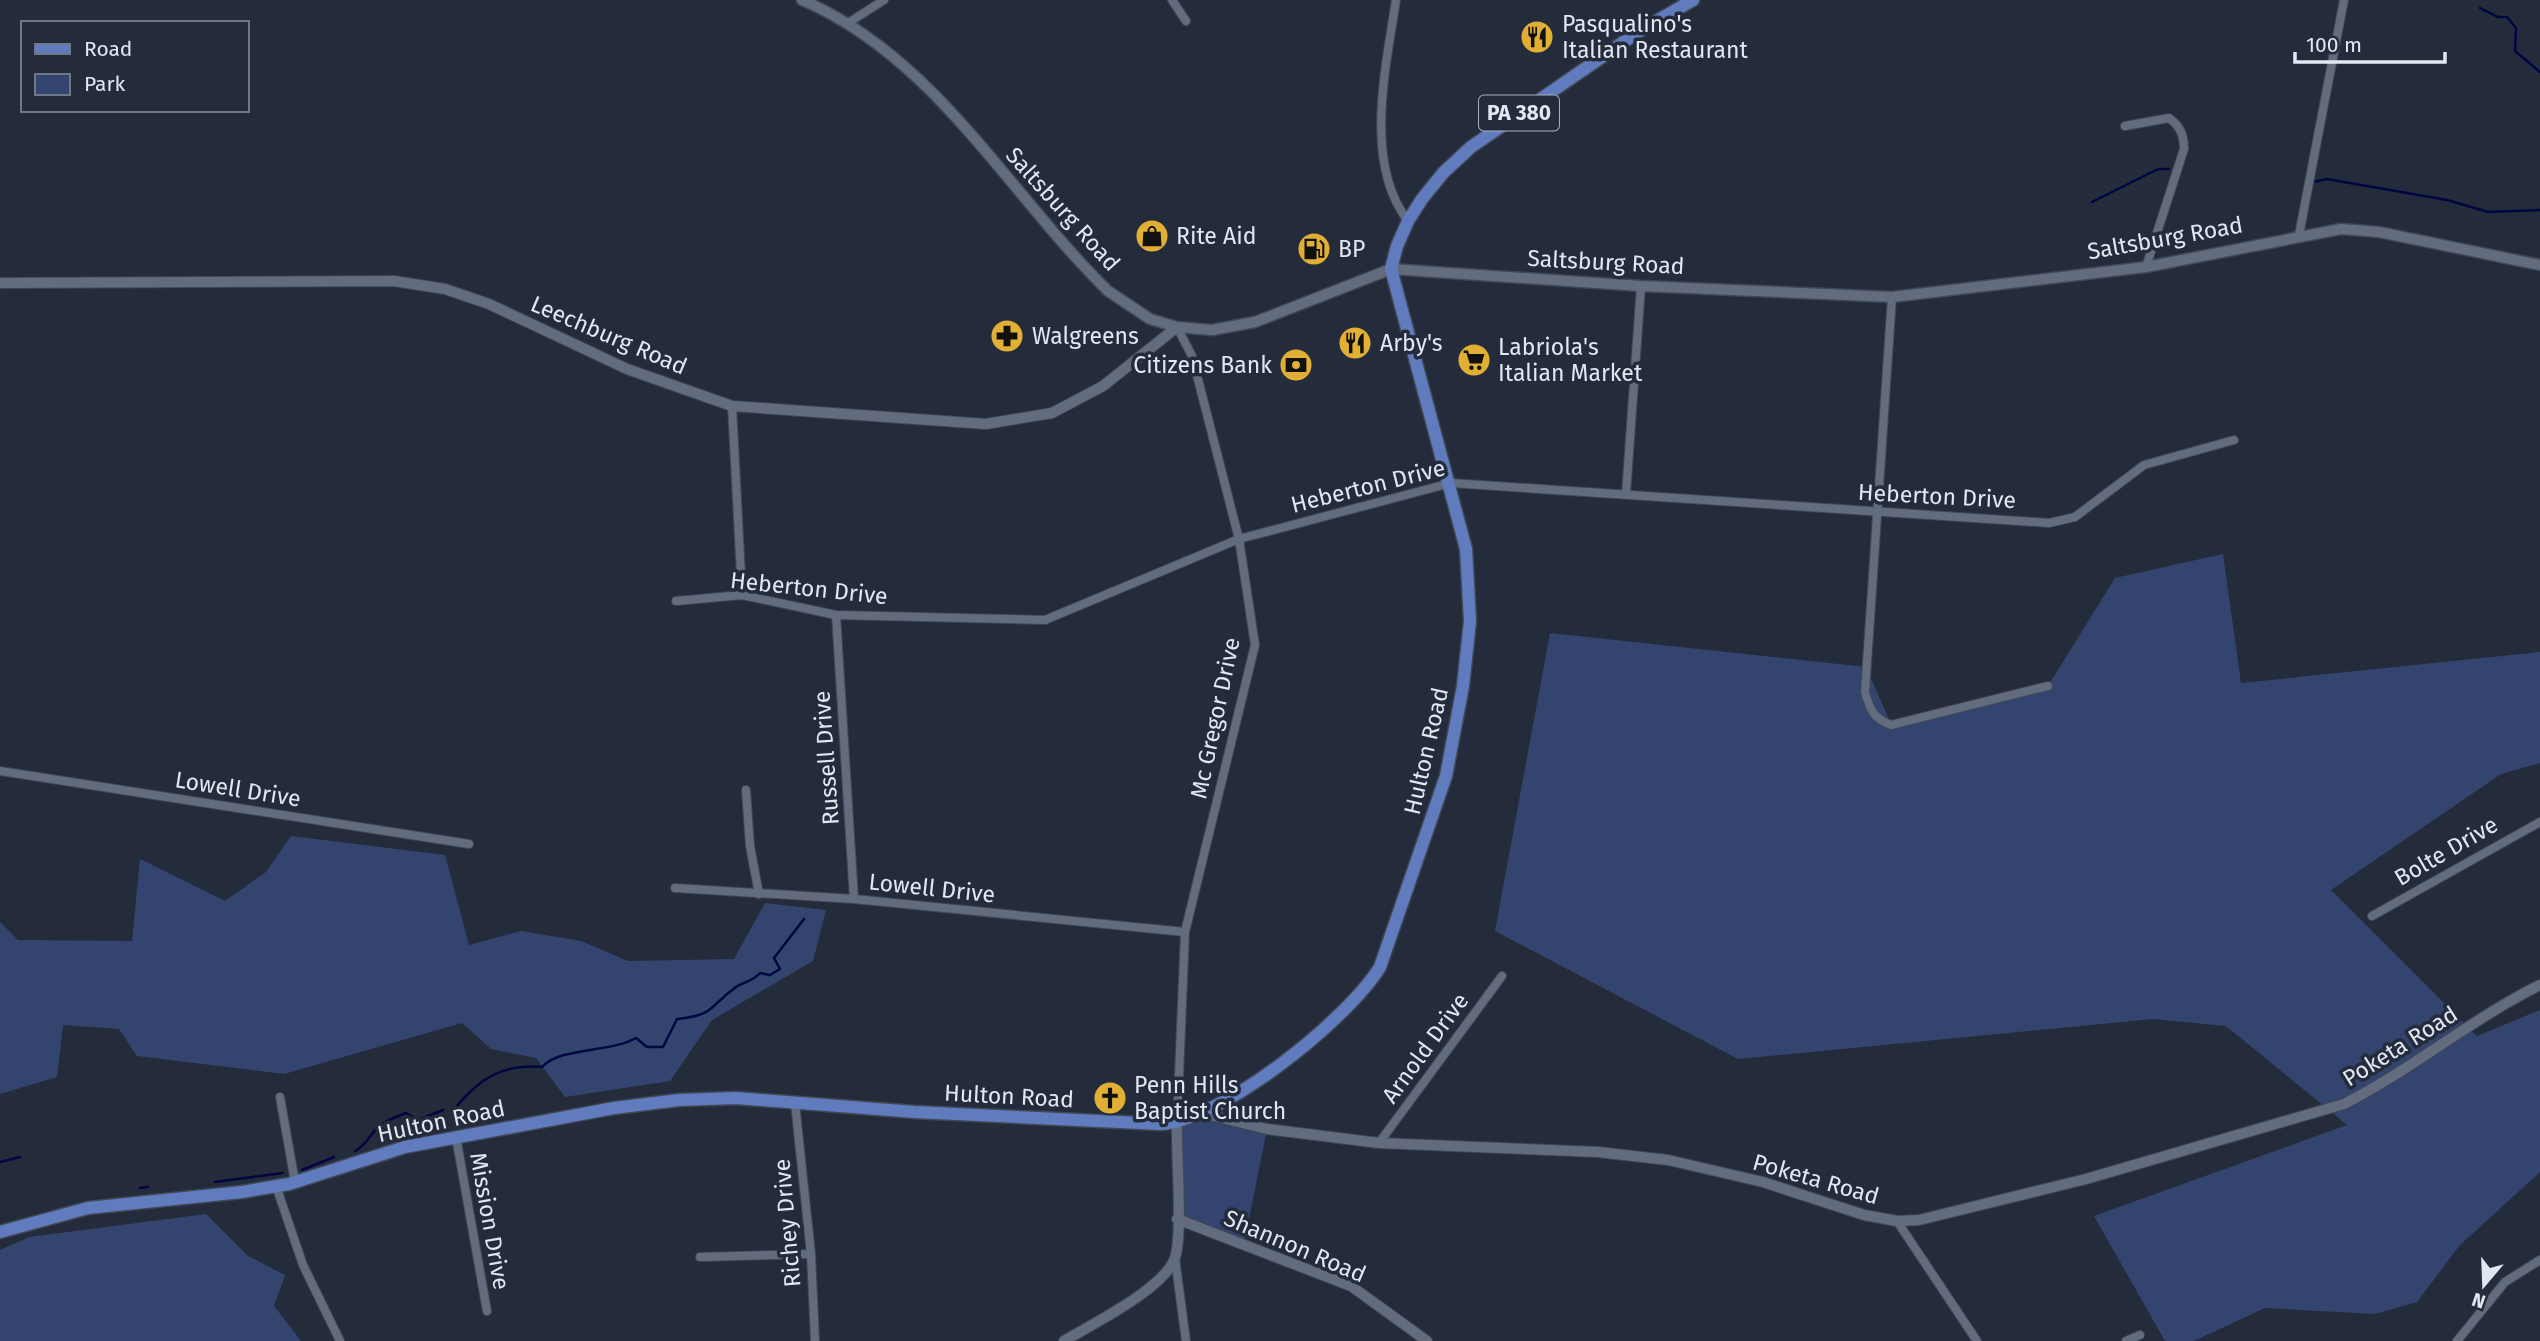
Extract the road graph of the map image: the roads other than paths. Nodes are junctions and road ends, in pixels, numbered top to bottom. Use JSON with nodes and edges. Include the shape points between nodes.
{"nodes":[{"id":1,"x":802,"y":0,"type":"edge"},
{"id":2,"x":884,"y":0,"type":"edge"},
{"id":3,"x":1172,"y":0,"type":"edge"},
{"id":4,"x":1396,"y":0,"type":"edge"},
{"id":5,"x":1693,"y":0,"type":"edge"},
{"id":6,"x":2344,"y":0,"type":"edge"},
{"id":7,"x":1674,"y":5,"type":"edge"},
{"id":8,"x":1186,"y":21,"type":"dead end"},
{"id":9,"x":848,"y":23,"type":"junction"},
{"id":10,"x":2124,"y":126,"type":"dead end"},
{"id":11,"x":1408,"y":221,"type":"junction"},
{"id":12,"x":2299,"y":235,"type":"junction"},
{"id":13,"x":2540,"y":265,"type":"edge"},
{"id":14,"x":2146,"y":267,"type":"junction"},
{"id":15,"x":1391,"y":269,"type":"junction"},
{"id":16,"x":0,"y":283,"type":"edge"},
{"id":17,"x":1641,"y":286,"type":"junction"},
{"id":18,"x":1892,"y":297,"type":"junction"},
{"id":19,"x":1177,"y":327,"type":"junction"},
{"id":20,"x":732,"y":405,"type":"junction"},
{"id":21,"x":2234,"y":440,"type":"dead end"},
{"id":22,"x":1451,"y":483,"type":"junction"},
{"id":23,"x":1626,"y":494,"type":"junction"},
{"id":24,"x":1874,"y":513,"type":"junction"},
{"id":25,"x":1239,"y":539,"type":"junction"},
{"id":26,"x":742,"y":595,"type":"junction"},
{"id":27,"x":677,"y":601,"type":"dead end"},
{"id":28,"x":836,"y":615,"type":"junction"},
{"id":29,"x":2048,"y":686,"type":"dead end"},
{"id":30,"x":0,"y":771,"type":"edge"},
{"id":31,"x":746,"y":790,"type":"dead end"},
{"id":32,"x":2540,"y":822,"type":"edge"},
{"id":33,"x":469,"y":844,"type":"dead end"},
{"id":34,"x":675,"y":888,"type":"dead end"},
{"id":35,"x":759,"y":894,"type":"junction"},
{"id":36,"x":854,"y":899,"type":"junction"},
{"id":37,"x":2372,"y":916,"type":"dead end"},
{"id":38,"x":1185,"y":932,"type":"junction"},
{"id":39,"x":1502,"y":976,"type":"dead end"},
{"id":40,"x":2540,"y":985,"type":"edge"},
{"id":41,"x":280,"y":1097,"type":"dead end"},
{"id":42,"x":795,"y":1103,"type":"junction"},
{"id":43,"x":1206,"y":1114,"type":"junction"},
{"id":44,"x":1177,"y":1123,"type":"junction"},
{"id":45,"x":456,"y":1137,"type":"junction"},
{"id":46,"x":1379,"y":1143,"type":"junction"},
{"id":47,"x":295,"y":1182,"type":"junction"},
{"id":48,"x":276,"y":1186,"type":"junction"},
{"id":49,"x":1177,"y":1219,"type":"junction"},
{"id":50,"x":1897,"y":1221,"type":"junction"},
{"id":51,"x":0,"y":1232,"type":"edge"},
{"id":52,"x":811,"y":1254,"type":"junction"},
{"id":53,"x":700,"y":1257,"type":"dead end"},
{"id":54,"x":1175,"y":1258,"type":"junction"},
{"id":55,"x":2540,"y":1260,"type":"edge"},
{"id":56,"x":486,"y":1311,"type":"dead end"},
{"id":57,"x":2140,"y":1335,"type":"dead end"},
{"id":58,"x":816,"y":1340,"type":"edge"},
{"id":59,"x":340,"y":1341,"type":"edge"},
{"id":60,"x":1064,"y":1341,"type":"edge"},
{"id":61,"x":1186,"y":1341,"type":"edge"},
{"id":62,"x":1427,"y":1341,"type":"edge"},
{"id":63,"x":1978,"y":1341,"type":"edge"},
{"id":64,"x":2126,"y":1341,"type":"edge"},
{"id":65,"x":2457,"y":1341,"type":"edge"}],
"edges":[{"from":1,"to":9,"type":"main road","name":"Saltsburg Road"},
{"from":2,"to":9,"type":"street"},
{"from":3,"to":8,"type":"street"},
{"from":4,"to":11,"type":"street","via":[[1380,105],[1389,190]]},
{"from":5,"to":7,"type":"main road","number":"PA 380"},
{"from":6,"to":12,"type":"street"},
{"from":7,"to":11,"type":"main road","number":"PA 380","via":[[1471,147],[1443,173]]},
{"from":9,"to":19,"type":"main road","name":"Saltsburg Road","via":[[921,79],[1108,291],[1150,319]]},
{"from":10,"to":14,"type":"street","via":[[2169,118],[2184,137]]},
{"from":11,"to":15,"type":"main road","number":"PA 380"},
{"from":12,"to":13,"type":"main road","name":"Saltsburg Road","via":[[2341,229],[2379,232]]},
{"from":12,"to":14,"type":"main road","name":"Saltsburg Road"},
{"from":14,"to":18,"type":"main road","name":"Saltsburg Road"},
{"from":15,"to":17,"type":"main road","name":"Saltsburg Road"},
{"from":15,"to":19,"type":"main road","name":"Saltsburg Road","via":[[1255,321],[1212,330]]},
{"from":15,"to":22,"type":"main road","name":"Hulton Road"},
{"from":16,"to":20,"type":"street","name":"Leechburg Road","via":[[394,281],[445,289],[489,304],[627,369]]},
{"from":17,"to":18,"type":"main road","name":"Saltsburg Road"},
{"from":17,"to":23,"type":"street"},
{"from":18,"to":24,"type":"street"},
{"from":19,"to":20,"type":"street","name":"Leechburg Road","via":[[1103,386],[1052,413],[986,424]]},
{"from":19,"to":25,"type":"street","name":"Mc Gregor Drive","via":[[1192,356]]},
{"from":20,"to":26,"type":"street"},
{"from":21,"to":24,"type":"street","name":"Heberton Drive","via":[[2144,465],[2075,517],[2049,523]]},
{"from":22,"to":23,"type":"street","name":"Heberton Drive"},
{"from":22,"to":25,"type":"street","name":"Heberton Drive"},
{"from":22,"to":43,"type":"main road","name":"Hulton Road","via":[[1466,549],[1468,649],[1446,776],[1391,943],[1368,986],[1345,1011]]},
{"from":23,"to":24,"type":"street","name":"Heberton Drive"},
{"from":24,"to":29,"type":"street","via":[[1865,692],[1870,711],[1879,720],[1891,724],[1917,720]]},
{"from":25,"to":28,"type":"street","name":"Heberton Drive","via":[[1045,620]]},
{"from":25,"to":38,"type":"street","name":"Mc Gregor Drive","via":[[1255,645]]},
{"from":26,"to":27,"type":"street","name":"Heberton Drive"},
{"from":26,"to":28,"type":"street","name":"Heberton Drive"},
{"from":28,"to":36,"type":"street","name":"Russell Drive"},
{"from":30,"to":33,"type":"street","name":"Lowell Drive"},
{"from":31,"to":35,"type":"street"},
{"from":32,"to":37,"type":"street","name":"Bolte Drive"},
{"from":34,"to":35,"type":"street","name":"Lowell Drive"},
{"from":35,"to":36,"type":"street","name":"Lowell Drive"},
{"from":36,"to":38,"type":"street","name":"Lowell Drive"},
{"from":38,"to":44,"type":"street","name":"Mc Gregor Drive"},
{"from":39,"to":46,"type":"street","name":"Arnold Drive"},
{"from":40,"to":50,"type":"street","name":"Poketa Road","via":[[2344,1104],[2009,1199],[1931,1219]]},
{"from":41,"to":47,"type":"street"},
{"from":42,"to":44,"type":"main road","name":"Hulton Road"},
{"from":42,"to":45,"type":"main road","name":"Hulton Road","via":[[679,1100]]},
{"from":42,"to":52,"type":"street","name":"Richey Drive"},
{"from":43,"to":44,"type":"main road","name":"Hulton Road"},
{"from":43,"to":46,"type":"street","name":"Poketa Road","via":[[1267,1129]]},
{"from":44,"to":49,"type":"street"},
{"from":45,"to":47,"type":"main road","name":"Hulton Road","via":[[405,1147]]},
{"from":45,"to":56,"type":"street","name":"Mission Drive"},
{"from":46,"to":50,"type":"street","name":"Poketa Road","via":[[1598,1152],[1668,1160]]},
{"from":47,"to":48,"type":"main road","name":"Hulton Road"},
{"from":48,"to":51,"type":"main road","name":"Hulton Road","via":[[88,1208]]},
{"from":48,"to":59,"type":"street","via":[[303,1265]]},
{"from":49,"to":54,"type":"street"},
{"from":49,"to":62,"type":"street","name":"Shannon Road","via":[[1351,1286]]},
{"from":50,"to":63,"type":"street"},
{"from":52,"to":53,"type":"street"},
{"from":52,"to":58,"type":"street","name":"Richey Drive"},
{"from":54,"to":60,"type":"street","via":[[1162,1277],[1144,1291]]},
{"from":54,"to":61,"type":"street"},
{"from":55,"to":65,"type":"street","via":[[2505,1282]]},
{"from":57,"to":64,"type":"street"}]}
